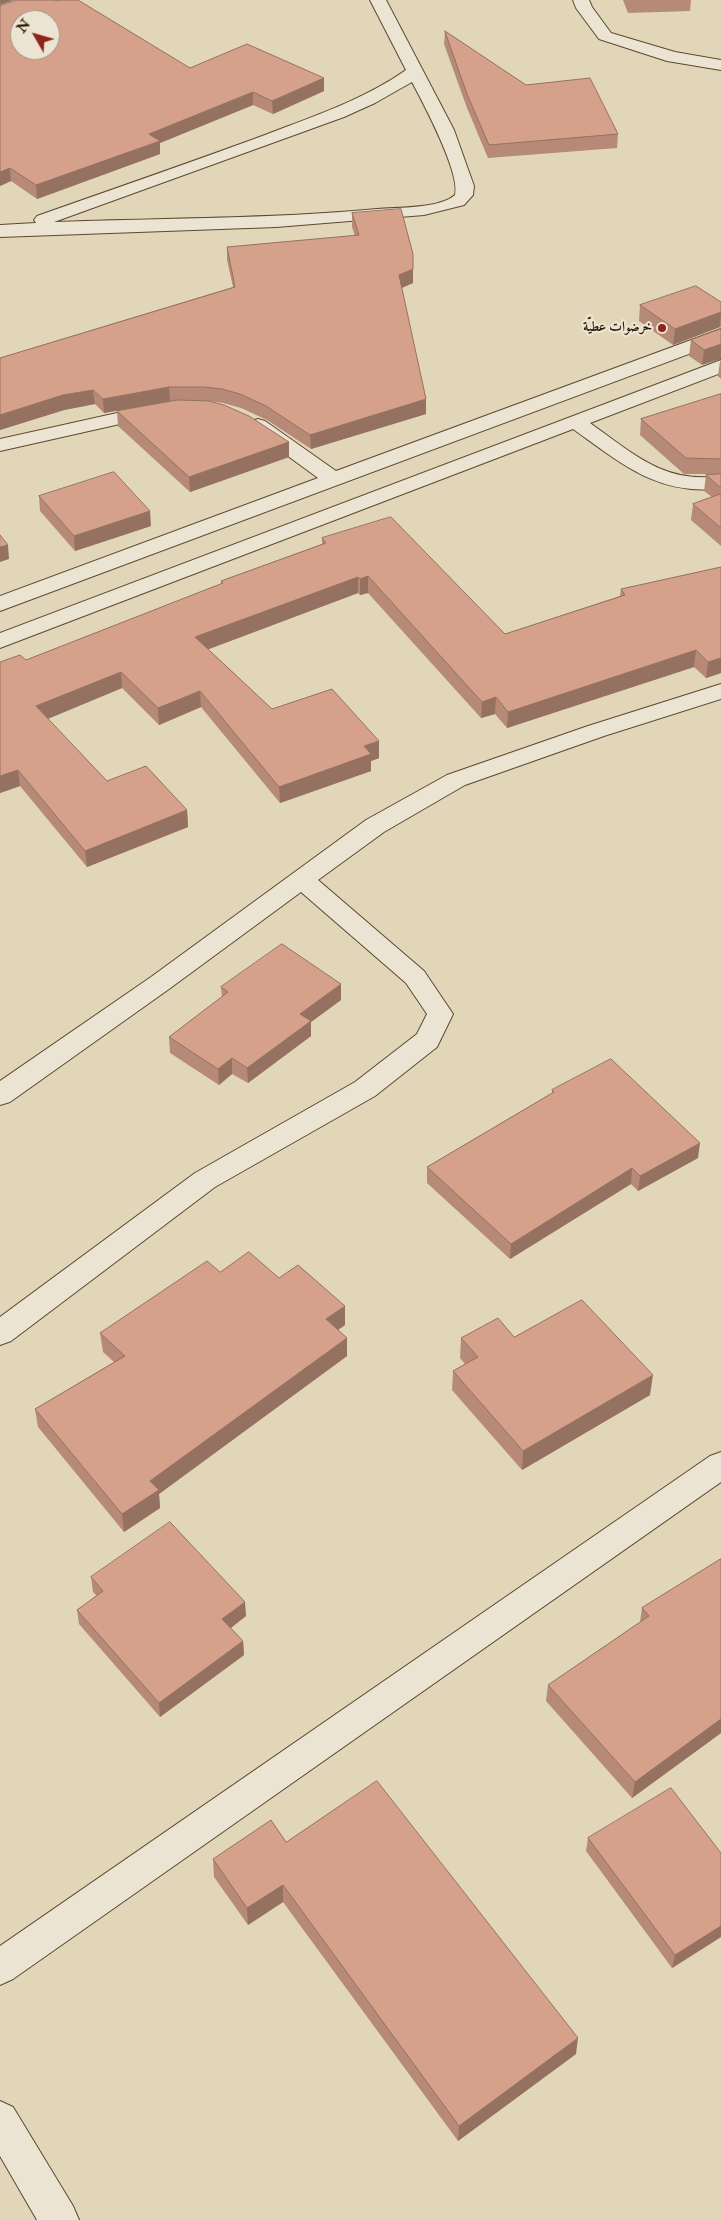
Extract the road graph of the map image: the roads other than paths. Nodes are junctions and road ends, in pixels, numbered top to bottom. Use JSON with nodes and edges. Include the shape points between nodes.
{"nodes":[{"id":1,"x":378,"y":0,"type":"edge"},
{"id":2,"x":581,"y":0,"type":"edge"},
{"id":3,"x":721,"y":65,"type":"edge"},
{"id":4,"x":414,"y":72,"type":"junction"},
{"id":5,"x":8,"y":231,"type":"edge"},
{"id":6,"x":721,"y":335,"type":"edge"},
{"id":7,"x":721,"y":366,"type":"edge"},
{"id":8,"x":176,"y":409,"type":"edge"},
{"id":9,"x":238,"y":416,"type":"edge"},
{"id":10,"x":576,"y":422,"type":"junction"},
{"id":11,"x":0,"y":445,"type":"edge"},
{"id":12,"x":333,"y":479,"type":"junction"},
{"id":13,"x":721,"y":482,"type":"edge"},
{"id":14,"x":0,"y":604,"type":"edge"},
{"id":15,"x":0,"y":640,"type":"edge"},
{"id":16,"x":721,"y":691,"type":"edge"},
{"id":17,"x":302,"y":879,"type":"junction"},
{"id":18,"x":0,"y":1095,"type":"edge"},
{"id":19,"x":0,"y":1333,"type":"edge"},
{"id":20,"x":721,"y":1464,"type":"edge"},
{"id":21,"x":0,"y":1967,"type":"edge"},
{"id":22,"x":0,"y":2120,"type":"edge"},
{"id":23,"x":59,"y":2220,"type":"edge"}],
"edges":[{"from":1,"to":4,"type":"street"},
{"from":2,"to":3,"type":"street","via":[[605,36],[673,57]]},
{"from":4,"to":5,"type":"street","via":[[367,101],[251,146]]},
{"from":4,"to":5,"type":"street","via":[[445,130],[465,182],[467,190],[454,204],[341,217]]},
{"from":6,"to":12,"type":"street"},
{"from":7,"to":10,"type":"street"},
{"from":8,"to":11,"type":"street"},
{"from":9,"to":12,"type":"street","via":[[291,446]]},
{"from":10,"to":13,"type":"street","via":[[657,476],[688,485],[706,486]]},
{"from":10,"to":15,"type":"street"},
{"from":12,"to":14,"type":"street"},
{"from":16,"to":17,"type":"street","via":[[596,730],[456,780],[375,826]]},
{"from":17,"to":18,"type":"street"},
{"from":17,"to":19,"type":"street","via":[[415,978],[440,1014],[428,1040],[365,1089],[205,1180]]},
{"from":20,"to":21,"type":"street"},
{"from":22,"to":23,"type":"street"}]}
